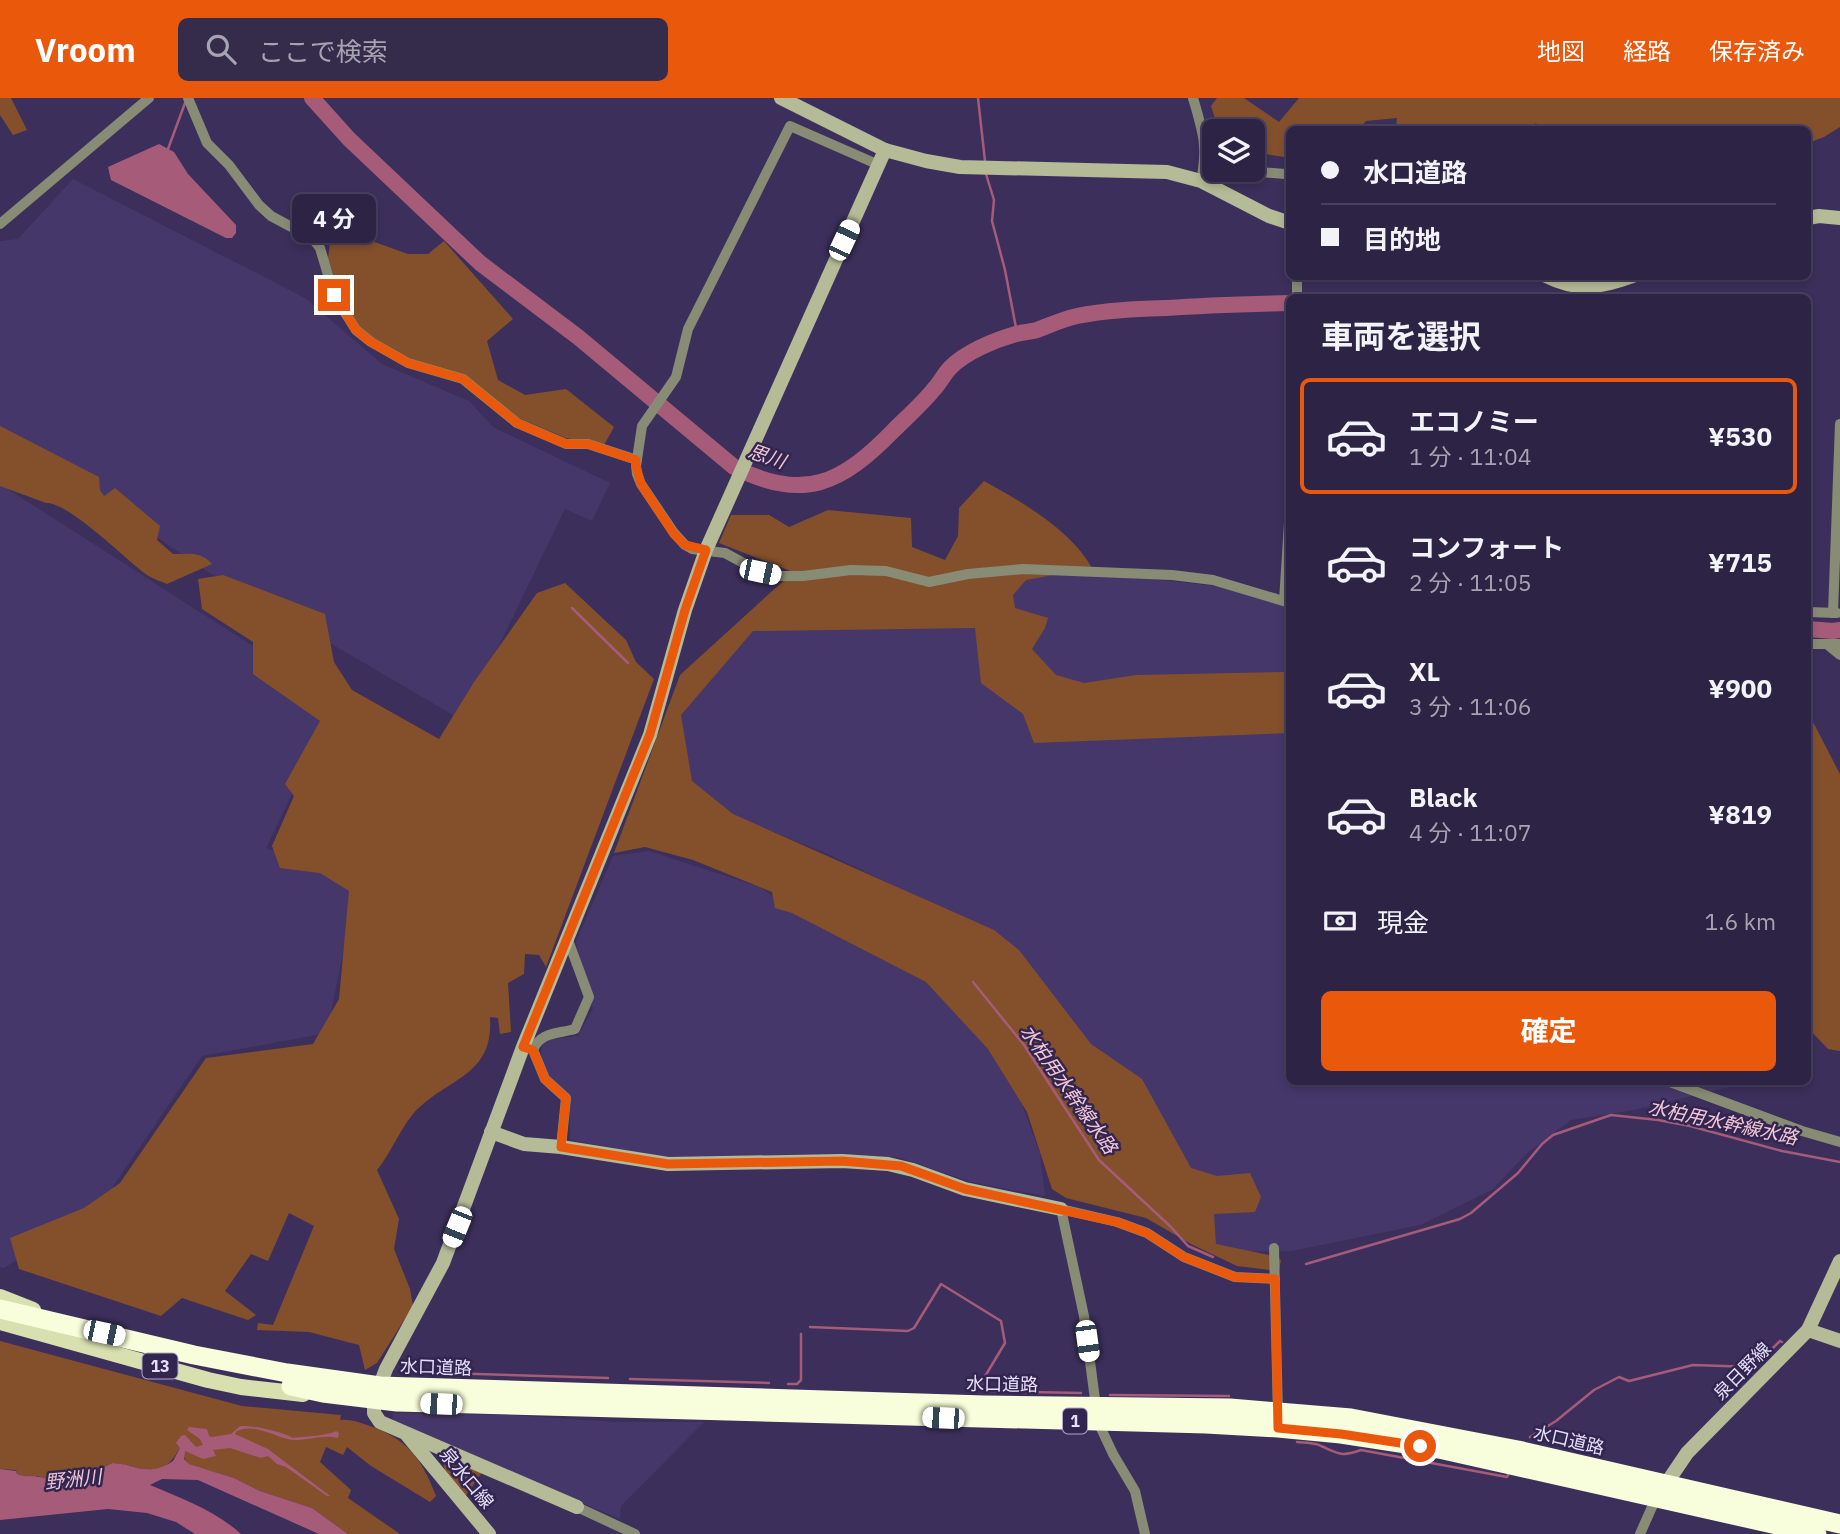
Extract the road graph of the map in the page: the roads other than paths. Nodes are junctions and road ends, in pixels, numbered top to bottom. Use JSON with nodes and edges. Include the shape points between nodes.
{"nodes":[{"id":1,"x":149,"y":98,"type":"edge"},
{"id":2,"x":188,"y":98,"type":"edge"},
{"id":3,"x":781,"y":98,"type":"edge"},
{"id":4,"x":1193,"y":98,"type":"edge"},
{"id":5,"x":1202,"y":126,"type":"edge"},
{"id":6,"x":886,"y":150,"type":"junction"},
{"id":7,"x":879,"y":165,"type":"junction"},
{"id":8,"x":1202,"y":172,"type":"edge"},
{"id":9,"x":1265,"y":172,"type":"edge"},
{"id":10,"x":1285,"y":174,"type":"dead end"},
{"id":11,"x":1221,"y":182,"type":"edge"},
{"id":12,"x":1811,"y":217,"type":"edge"},
{"id":13,"x":1840,"y":218,"type":"edge"},
{"id":14,"x":1286,"y":222,"type":"edge"},
{"id":15,"x":0,"y":224,"type":"edge"},
{"id":16,"x":1555,"y":280,"type":"edge"},
{"id":17,"x":1619,"y":280,"type":"edge"},
{"id":18,"x":1840,"y":424,"type":"edge"},
{"id":19,"x":636,"y":460,"type":"junction"},
{"id":20,"x":706,"y":550,"type":"junction"},
{"id":21,"x":1286,"y":602,"type":"edge"},
{"id":22,"x":1811,"y":612,"type":"edge"},
{"id":23,"x":1836,"y":613,"type":"edge"},
{"id":24,"x":1811,"y":644,"type":"edge"},
{"id":25,"x":1834,"y":645,"type":"edge"},
{"id":26,"x":1840,"y":655,"type":"edge"},
{"id":27,"x":568,"y":940,"type":"junction"},
{"id":28,"x":528,"y":1049,"type":"junction"},
{"id":29,"x":1678,"y":1085,"type":"edge"},
{"id":30,"x":491,"y":1132,"type":"junction"},
{"id":31,"x":1840,"y":1142,"type":"edge"},
{"id":32,"x":561,"y":1147,"type":"junction"},
{"id":33,"x":1061,"y":1209,"type":"junction"},
{"id":34,"x":1274,"y":1248,"type":"dead end"},
{"id":35,"x":1840,"y":1261,"type":"edge"},
{"id":36,"x":1275,"y":1279,"type":"junction"},
{"id":37,"x":0,"y":1297,"type":"edge"},
{"id":38,"x":0,"y":1309,"type":"edge"},
{"id":39,"x":32,"y":1319,"type":"junction"},
{"id":40,"x":0,"y":1322,"type":"edge"},
{"id":41,"x":1808,"y":1330,"type":"junction"},
{"id":42,"x":104,"y":1333,"type":"junction"},
{"id":43,"x":1840,"y":1341,"type":"edge"},
{"id":44,"x":323,"y":1393,"type":"junction"},
{"id":45,"x":377,"y":1393,"type":"junction"},
{"id":46,"x":1097,"y":1414,"type":"junction"},
{"id":47,"x":1278,"y":1420,"type":"junction"},
{"id":48,"x":407,"y":1434,"type":"junction"},
{"id":49,"x":1661,"y":1491,"type":"junction"},
{"id":50,"x":577,"y":1507,"type":"joint"},
{"id":51,"x":1840,"y":1524,"type":"edge"},
{"id":52,"x":489,"y":1534,"type":"edge"},
{"id":53,"x":635,"y":1534,"type":"edge"},
{"id":54,"x":1144,"y":1534,"type":"edge"},
{"id":55,"x":1640,"y":1534,"type":"edge"},
{"id":56,"x":1817,"y":1534,"type":"edge"}],
"edges":[{"from":1,"to":15,"type":"street"},
{"from":2,"to":19,"type":"street","via":[[207,143],[259,205],[312,238],[320,248],[342,312],[364,336],[408,363],[463,379],[517,423],[566,444],[588,444]]},
{"from":3,"to":6,"type":"street"},
{"from":4,"to":5,"type":"street"},
{"from":6,"to":7,"type":"street"},
{"from":6,"to":8,"type":"street","via":[[960,167]]},
{"from":7,"to":19,"type":"street","via":[[790,126],[688,329],[676,377],[642,426]]},
{"from":7,"to":20,"type":"street"},
{"from":9,"to":10,"type":"street"},
{"from":11,"to":14,"type":"street","via":[[1269,216]]},
{"from":12,"to":13,"type":"street"},
{"from":16,"to":17,"type":"street","via":[[1590,288]]},
{"from":18,"to":23,"type":"street"},
{"from":19,"to":20,"type":"street","via":[[641,484],[674,534],[685,545]]},
{"from":20,"to":21,"type":"street","via":[[777,576],[886,571],[929,582],[995,571],[1055,569],[1213,580]]},
{"from":20,"to":27,"type":"street","via":[[650,734]]},
{"from":22,"to":23,"type":"street"},
{"from":24,"to":25,"type":"street"},
{"from":25,"to":26,"type":"street"},
{"from":27,"to":28,"type":"street"},
{"from":27,"to":28,"type":"street","via":[[589,997],[575,1029],[544,1035]]},
{"from":28,"to":30,"type":"street"},
{"from":28,"to":32,"type":"street","via":[[545,1079],[566,1098]]},
{"from":29,"to":31,"type":"street"},
{"from":30,"to":32,"type":"street","via":[[524,1144]]},
{"from":30,"to":45,"type":"street","via":[[443,1263]]},
{"from":32,"to":33,"type":"street","via":[[668,1164],[888,1164],[965,1189]]},
{"from":33,"to":36,"type":"street","via":[[1147,1233],[1184,1257],[1235,1277]]},
{"from":33,"to":46,"type":"street","via":[[1084,1316]]},
{"from":34,"to":36,"type":"street"},
{"from":35,"to":41,"type":"street","name":"泉日野線"},
{"from":36,"to":47,"type":"street"},
{"from":37,"to":42,"type":"main road"},
{"from":38,"to":39,"type":"highway","name":"水口道路","number":"1"},
{"from":39,"to":42,"type":"highway","name":"水口道路","number":"1"},
{"from":39,"to":44,"type":"highway","name":"水口道路","number":"1","via":[[160,1358]]},
{"from":40,"to":44,"type":"main road","number":"13","via":[[241,1387]]},
{"from":41,"to":43,"type":"street"},
{"from":41,"to":49,"type":"street","name":"泉日野線","via":[[1687,1453]]},
{"from":42,"to":45,"type":"highway","name":"水口道路","number":"1"},
{"from":44,"to":45,"type":"highway","name":"水口道路","number":"1"},
{"from":45,"to":46,"type":"highway","name":"水口道路","number":"1","via":[[533,1407]]},
{"from":45,"to":48,"type":"street","name":"泉水口線","via":[[374,1413],[380,1422]]},
{"from":46,"to":47,"type":"highway","name":"水口道路","number":"1"},
{"from":46,"to":54,"type":"street","via":[[1135,1491]]},
{"from":47,"to":49,"type":"highway","name":"水口道路","number":"1"},
{"from":48,"to":50,"type":"street"},
{"from":48,"to":52,"type":"street","name":"泉水口線"},
{"from":49,"to":51,"type":"highway","name":"水口道路","number":"1"},
{"from":49,"to":55,"type":"street"},
{"from":49,"to":56,"type":"highway","name":"水口道路","number":"1"},
{"from":50,"to":53,"type":"street"}]}
